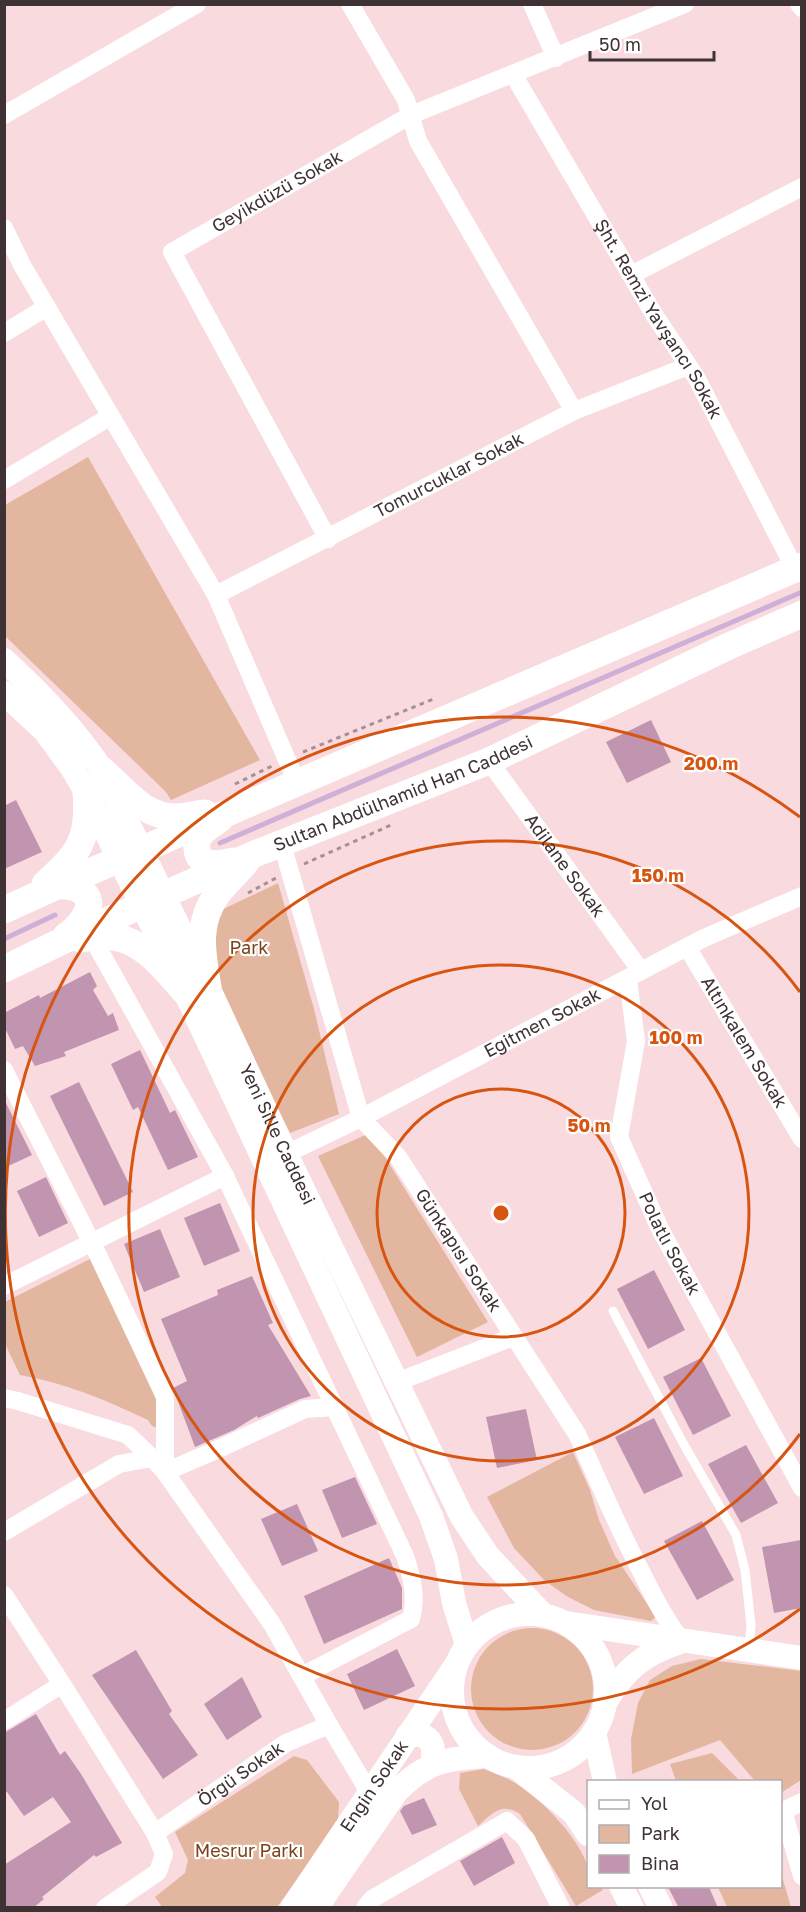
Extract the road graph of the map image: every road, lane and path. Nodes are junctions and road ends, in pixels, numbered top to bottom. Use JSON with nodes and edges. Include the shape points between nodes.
{"nodes":[{"id":1,"x":197,"y":4,"type":"edge"},
{"id":2,"x":350,"y":4,"type":"edge"},
{"id":3,"x":532,"y":4,"type":"edge"},
{"id":4,"x":685,"y":4,"type":"edge"},
{"id":5,"x":556,"y":57,"type":"junction"},
{"id":6,"x":513,"y":74,"type":"junction"},
{"id":7,"x":4,"y":115,"type":"edge"},
{"id":8,"x":411,"y":115,"type":"junction"},
{"id":9,"x":801,"y":187,"type":"edge"},
{"id":10,"x":4,"y":228,"type":"edge"},
{"id":11,"x":631,"y":275,"type":"junction"},
{"id":12,"x":47,"y":307,"type":"junction"},
{"id":13,"x":4,"y":333,"type":"edge"},
{"id":14,"x":688,"y":366,"type":"junction"},
{"id":15,"x":574,"y":411,"type":"junction"},
{"id":16,"x":111,"y":416,"type":"junction"},
{"id":17,"x":4,"y":480,"type":"edge"},
{"id":18,"x":328,"y":539,"type":"junction"},
{"id":19,"x":798,"y":568,"type":"edge"},
{"id":20,"x":216,"y":595,"type":"junction"},
{"id":21,"x":801,"y":614,"type":"edge"},
{"id":22,"x":4,"y":660,"type":"edge"},
{"id":23,"x":4,"y":693,"type":"edge"},
{"id":24,"x":489,"y":761,"type":"junction"},
{"id":25,"x":102,"y":770,"type":"junction"},
{"id":26,"x":297,"y":783,"type":"junction"},
{"id":27,"x":86,"y":792,"type":"junction"},
{"id":28,"x":236,"y":809,"type":"junction"},
{"id":29,"x":282,"y":844,"type":"junction"},
{"id":30,"x":130,"y":854,"type":"junction"},
{"id":31,"x":252,"y":855,"type":"junction"},
{"id":32,"x":57,"y":886,"type":"junction"},
{"id":33,"x":801,"y":896,"type":"edge"},
{"id":34,"x":31,"y":897,"type":"junction"},
{"id":35,"x":153,"y":900,"type":"junction"},
{"id":36,"x":4,"y":910,"type":"edge"},
{"id":37,"x":92,"y":937,"type":"junction"},
{"id":38,"x":58,"y":943,"type":"junction"},
{"id":39,"x":687,"y":947,"type":"junction"},
{"id":40,"x":4,"y":969,"type":"edge"},
{"id":41,"x":635,"y":975,"type":"junction"},
{"id":42,"x":196,"y":989,"type":"junction"},
{"id":43,"x":4,"y":1070,"type":"edge"},
{"id":44,"x":361,"y":1118,"type":"junction"},
{"id":45,"x":797,"y":1120,"type":"edge"},
{"id":46,"x":801,"y":1139,"type":"edge"},
{"id":47,"x":286,"y":1154,"type":"junction"},
{"id":48,"x":225,"y":1176,"type":"junction"},
{"id":49,"x":92,"y":1241,"type":"junction"},
{"id":50,"x":4,"y":1286,"type":"edge"},
{"id":51,"x":613,"y":1311,"type":"dead end"},
{"id":52,"x":513,"y":1337,"type":"junction"},
{"id":53,"x":4,"y":1382,"type":"edge"},
{"id":54,"x":397,"y":1382,"type":"junction"},
{"id":55,"x":11,"y":1399,"type":"edge"},
{"id":56,"x":336,"y":1407,"type":"junction"},
{"id":57,"x":152,"y":1458,"type":"junction"},
{"id":58,"x":165,"y":1472,"type":"junction"},
{"id":59,"x":801,"y":1488,"type":"edge"},
{"id":60,"x":4,"y":1532,"type":"edge"},
{"id":61,"x":4,"y":1595,"type":"edge"},
{"id":62,"x":554,"y":1619,"type":"junction"},
{"id":63,"x":682,"y":1641,"type":"junction"},
{"id":64,"x":749,"y":1651,"type":"junction"},
{"id":65,"x":462,"y":1654,"type":"junction"},
{"id":66,"x":801,"y":1658,"type":"edge"},
{"id":67,"x":302,"y":1676,"type":"junction"},
{"id":68,"x":62,"y":1684,"type":"junction"},
{"id":69,"x":605,"y":1703,"type":"junction"},
{"id":70,"x":4,"y":1721,"type":"edge"},
{"id":71,"x":329,"y":1725,"type":"junction"},
{"id":72,"x":594,"y":1732,"type":"junction"},
{"id":73,"x":408,"y":1735,"type":"junction"},
{"id":74,"x":488,"y":1756,"type":"junction"},
{"id":75,"x":432,"y":1764,"type":"junction"},
{"id":76,"x":516,"y":1767,"type":"junction"},
{"id":77,"x":605,"y":1780,"type":"edge"},
{"id":78,"x":369,"y":1792,"type":"junction"},
{"id":79,"x":801,"y":1802,"type":"edge"},
{"id":80,"x":587,"y":1832,"type":"edge"},
{"id":81,"x":155,"y":1833,"type":"junction"},
{"id":82,"x":801,"y":1876,"type":"edge"},
{"id":83,"x":651,"y":1888,"type":"edge"},
{"id":84,"x":105,"y":1908,"type":"edge"},
{"id":85,"x":292,"y":1908,"type":"edge"},
{"id":86,"x":316,"y":1908,"type":"edge"},
{"id":87,"x":364,"y":1908,"type":"edge"},
{"id":88,"x":561,"y":1908,"type":"edge"},
{"id":89,"x":661,"y":1908,"type":"edge"}],
"edges":[{"from":1,"to":7,"type":"street"},
{"from":2,"to":8,"type":"street"},
{"from":3,"to":5,"type":"street"},
{"from":4,"to":5,"type":"street","name":"Geyikdüzü Sokak"},
{"from":5,"to":6,"type":"street","name":"Geyikdüzü Sokak"},
{"from":6,"to":8,"type":"street","name":"Geyikdüzü Sokak"},
{"from":6,"to":11,"type":"street","name":"Şht. Remzi Yavşancı Sokak"},
{"from":8,"to":15,"type":"street","via":[[418,141]]},
{"from":8,"to":18,"type":"street","name":"Geyikdüzü Sokak","via":[[172,252]]},
{"from":9,"to":11,"type":"street"},
{"from":10,"to":12,"type":"street"},
{"from":11,"to":14,"type":"street","name":"Şht. Remzi Yavşancı Sokak"},
{"from":12,"to":13,"type":"street"},
{"from":12,"to":16,"type":"street"},
{"from":14,"to":15,"type":"street","name":"Tomurcuklar Sokak"},
{"from":14,"to":19,"type":"street","name":"Şht. Remzi Yavşancı Sokak"},
{"from":15,"to":18,"type":"street","name":"Tomurcuklar Sokak"},
{"from":16,"to":17,"type":"street"},
{"from":16,"to":20,"type":"street"},
{"from":18,"to":20,"type":"street","name":"Tomurcuklar Sokak"},
{"from":19,"to":26,"type":"main road"},
{"from":20,"to":26,"type":"street"},
{"from":21,"to":24,"type":"main road","name":"Sultan Abdülhamid Han Caddesi"},
{"from":22,"to":25,"type":"main road","name":"Yeni Sille Caddesi","via":[[57,711]]},
{"from":23,"to":27,"type":"main road","name":"Yeni Sille Caddesi","via":[[45,731]]},
{"from":24,"to":29,"type":"main road","name":"Sultan Abdülhamid Han Caddesi"},
{"from":24,"to":41,"type":"street","name":"Adilane Sokak"},
{"from":25,"to":28,"type":"main road","via":[[153,814],[176,817]]},
{"from":25,"to":30,"type":"main road","name":"Yeni Sille Caddesi"},
{"from":26,"to":28,"type":"main road"},
{"from":27,"to":30,"type":"main road","name":"Yeni Sille Caddesi"},
{"from":27,"to":34,"type":"main road","via":[[86,822],[79,848]]},
{"from":28,"to":30,"type":"main road"},
{"from":28,"to":31,"type":"main road","via":[[203,831],[198,837],[197,853],[215,865]]},
{"from":29,"to":31,"type":"main road","name":"Sultan Abdülhamid Han Caddesi"},
{"from":29,"to":44,"type":"street","name":"Günkapısı Sokak"},
{"from":30,"to":32,"type":"main road"},
{"from":30,"to":35,"type":"main road","name":"Yeni Sille Caddesi"},
{"from":31,"to":35,"type":"main road","name":"Sultan Abdülhamid Han Caddesi"},
{"from":31,"to":42,"type":"main road","via":[[219,892],[204,920],[203,959]]},
{"from":32,"to":34,"type":"main road"},
{"from":32,"to":38,"type":"main road","via":[[80,888],[89,905],[83,920]]},
{"from":33,"to":39,"type":"street","name":"Eğitmen Sokak"},
{"from":34,"to":36,"type":"main road"},
{"from":35,"to":38,"type":"main road","name":"Sultan Abdülhamid Han Caddesi"},
{"from":35,"to":42,"type":"main road","name":"Yeni Sille Caddesi"},
{"from":37,"to":38,"type":"main road"},
{"from":37,"to":42,"type":"main road","via":[[116,937],[139,947]]},
{"from":37,"to":48,"type":"street"},
{"from":38,"to":40,"type":"main road","name":"Sultan Abdülhamid Han Caddesi"},
{"from":39,"to":41,"type":"street","name":"Eğitmen Sokak"},
{"from":39,"to":45,"type":"street","name":"Altınkalem Sokak"},
{"from":41,"to":44,"type":"street","name":"Eğitmen Sokak"},
{"from":41,"to":59,"type":"street","name":"Polatlı Sokak","via":[[636,1041],[619,1137],[660,1229]]},
{"from":42,"to":47,"type":"main road","name":"Yeni Sille Caddesi"},
{"from":42,"to":65,"type":"main road","name":"Yeni Sille Caddesi","via":[[431,1516],[446,1559]]},
{"from":43,"to":49,"type":"street"},
{"from":44,"to":47,"type":"street","name":"Eğitmen Sokak"},
{"from":44,"to":52,"type":"street","name":"Günkapısı Sokak","via":[[398,1157]]},
{"from":45,"to":46,"type":"street","name":"Altınkalem Sokak"},
{"from":47,"to":54,"type":"main road","name":"Yeni Sille Caddesi"},
{"from":48,"to":49,"type":"street"},
{"from":48,"to":56,"type":"street"},
{"from":49,"to":50,"type":"street"},
{"from":49,"to":58,"type":"street","via":[[165,1397]]},
{"from":51,"to":64,"type":"lane","via":[[736,1535],[745,1570],[751,1625]]},
{"from":52,"to":54,"type":"street"},
{"from":52,"to":63,"type":"street","name":"Günkapısı Sokak","via":[[576,1434],[624,1541],[668,1623]]},
{"from":53,"to":55,"type":"street"},
{"from":54,"to":62,"type":"main road","name":"Yeni Sille Caddesi","via":[[462,1517],[488,1556]]},
{"from":55,"to":57,"type":"street","via":[[128,1435]]},
{"from":56,"to":58,"type":"street","via":[[304,1409]]},
{"from":56,"to":67,"type":"street","via":[[405,1556],[412,1577],[414,1609],[411,1619]]},
{"from":57,"to":58,"type":"street"},
{"from":57,"to":60,"type":"street","via":[[119,1464]]},
{"from":58,"to":67,"type":"street","via":[[272,1624]]},
{"from":61,"to":68,"type":"street"},
{"from":62,"to":63,"type":"main road"},
{"from":62,"to":65,"type":"main road","via":[[521,1614],[501,1619],[482,1629]]},
{"from":62,"to":69,"type":"main road","via":[[584,1637],[598,1656],[605,1679]]},
{"from":63,"to":64,"type":"main road"},
{"from":63,"to":69,"type":"main road","via":[[646,1655],[616,1684]]},
{"from":64,"to":66,"type":"main road"},
{"from":65,"to":73,"type":"main road","name":"Engin Sokak"},
{"from":65,"to":74,"type":"main road","via":[[452,1684],[453,1705],[471,1742]]},
{"from":67,"to":71,"type":"street"},
{"from":68,"to":70,"type":"street"},
{"from":68,"to":81,"type":"street"},
{"from":69,"to":72,"type":"main road"},
{"from":71,"to":78,"type":"street"},
{"from":71,"to":81,"type":"street","name":"Örgü Sokak","via":[[286,1743]]},
{"from":72,"to":76,"type":"main road","via":[[580,1749],[560,1761],[539,1767]]},
{"from":72,"to":77,"type":"main road"},
{"from":73,"to":75,"type":"main road","via":[[427,1737],[433,1744]]},
{"from":73,"to":78,"type":"main road","name":"Engin Sokak"},
{"from":74,"to":75,"type":"main road","name":"Engin Sokak"},
{"from":74,"to":76,"type":"main road"},
{"from":75,"to":86,"type":"main road","name":"Engin Sokak","via":[[397,1791]]},
{"from":76,"to":80,"type":"main road","via":[[574,1813]]},
{"from":78,"to":85,"type":"main road","name":"Engin Sokak"},
{"from":79,"to":82,"type":"street","via":[[783,1811]]},
{"from":81,"to":84,"type":"street","via":[[164,1854],[158,1872]]},
{"from":83,"to":89,"type":"main road"},
{"from":87,"to":88,"type":"street","via":[[372,1899],[507,1821],[526,1839]]}]}
